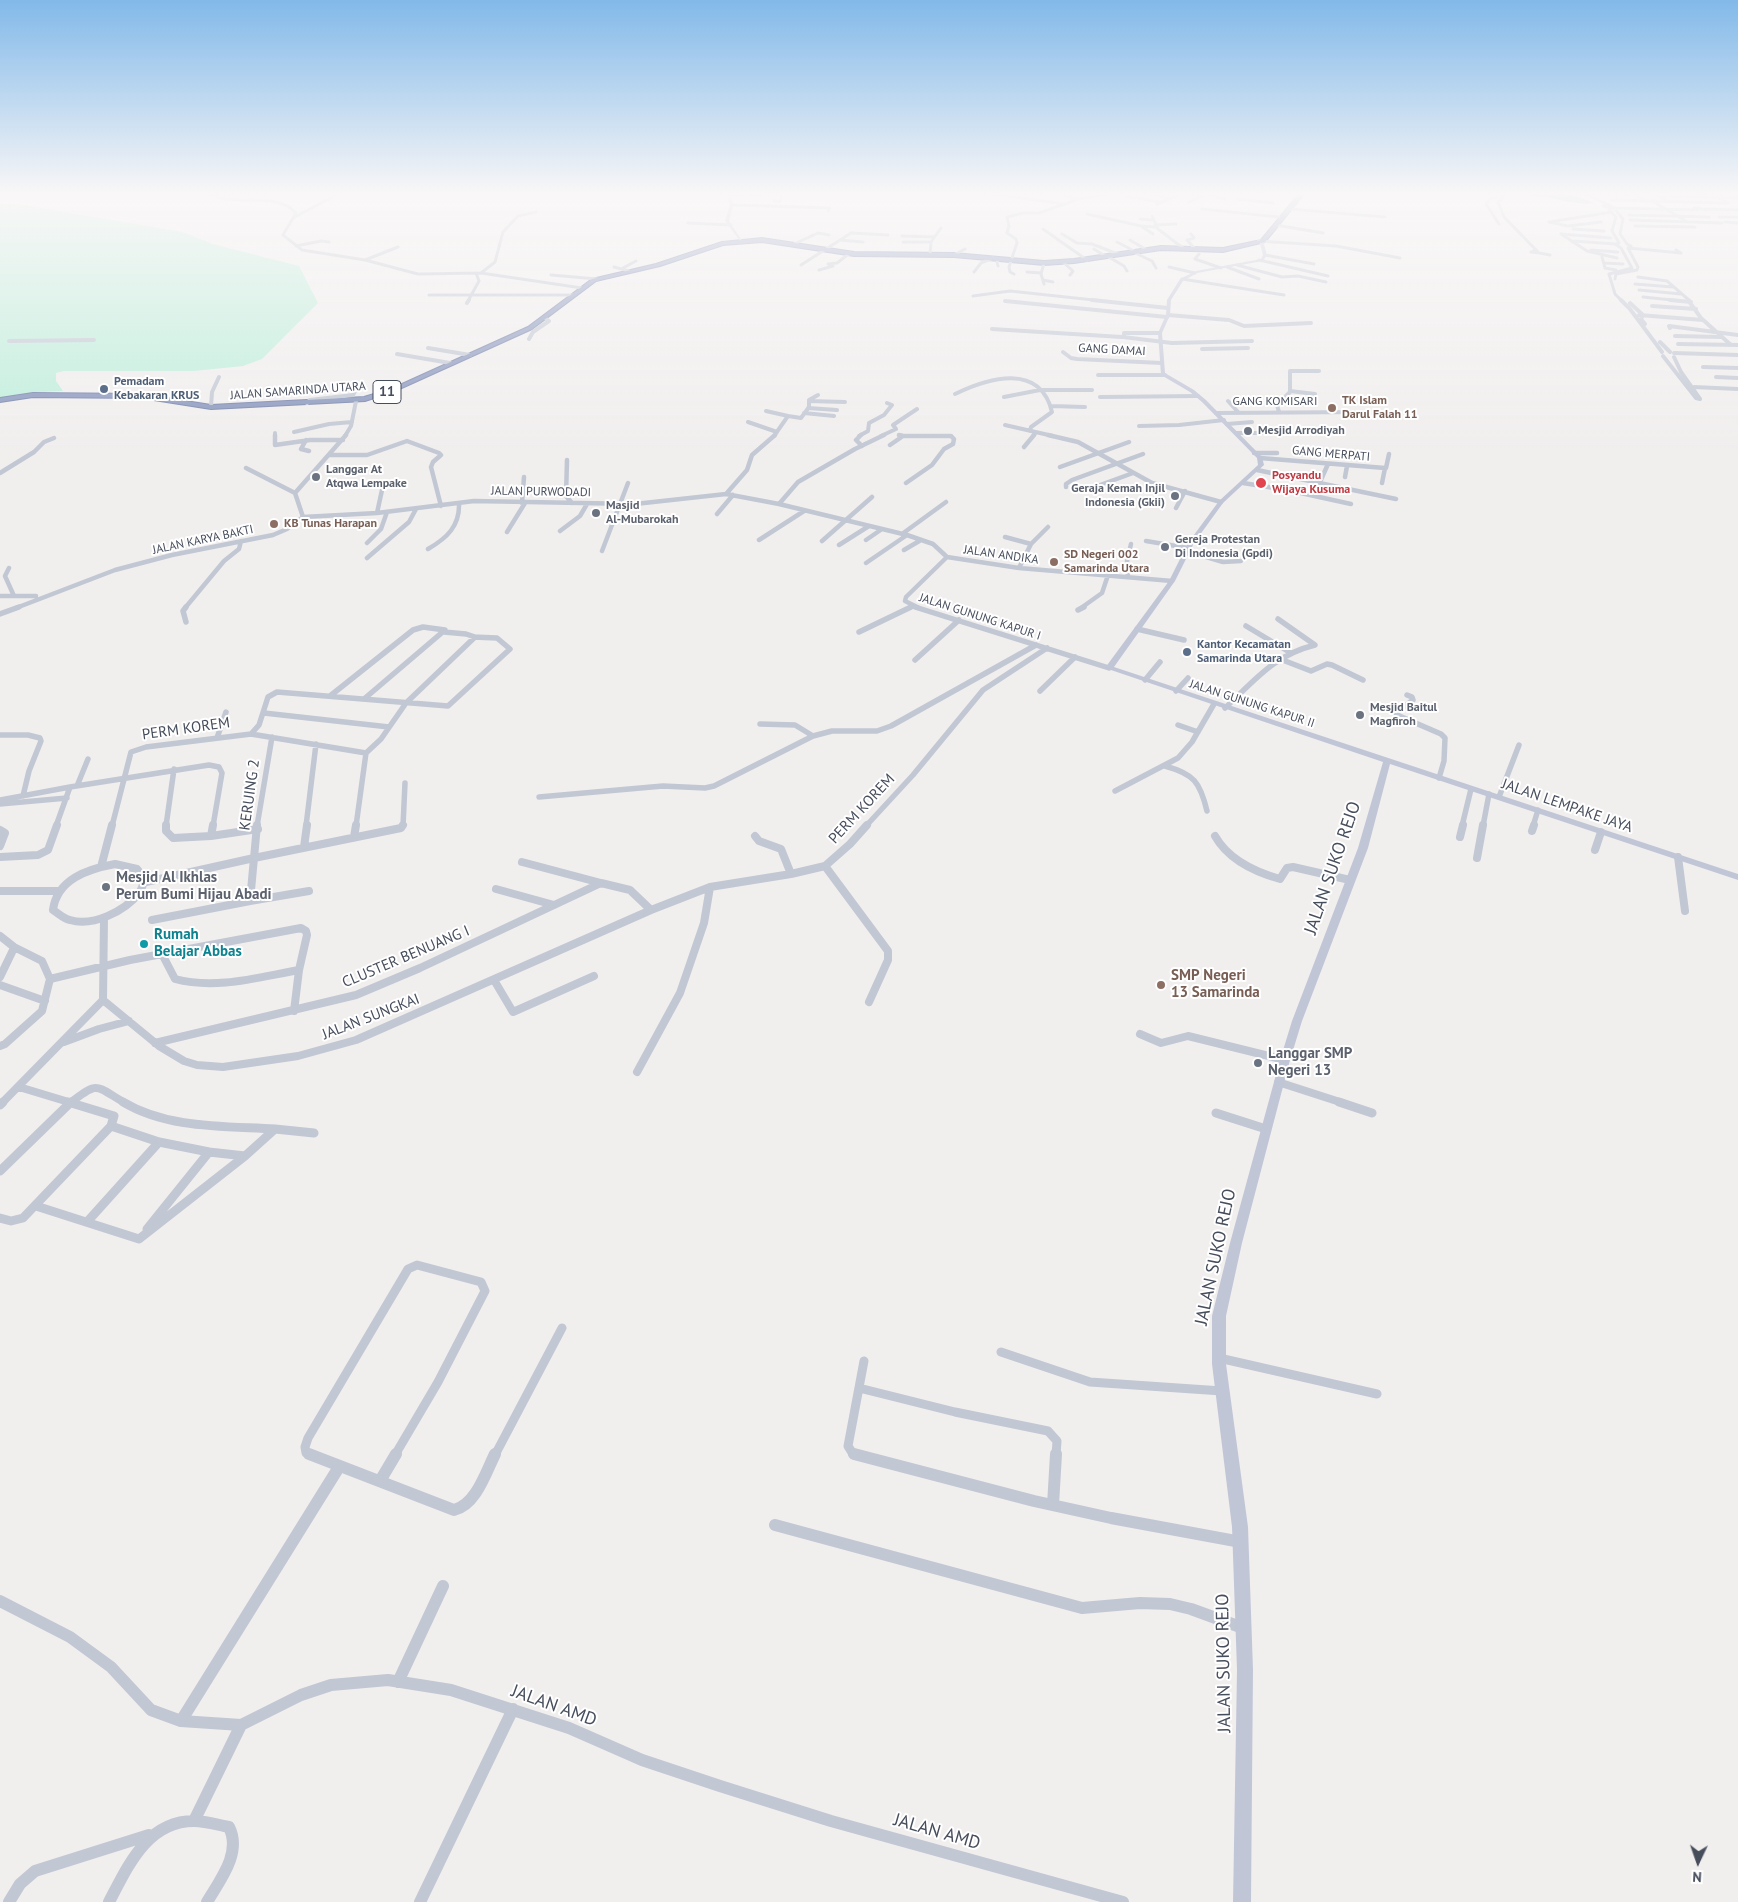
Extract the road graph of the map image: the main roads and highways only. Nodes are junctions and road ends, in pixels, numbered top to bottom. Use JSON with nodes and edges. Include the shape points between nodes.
{"nodes":[{"id":1,"x":591,"y":283,"type":"edge"},
{"id":2,"x":1178,"y":283,"type":"edge"},
{"id":3,"x":0,"y":400,"type":"edge"},
{"id":4,"x":1387,"y":761,"type":"junction"},
{"id":5,"x":1738,"y":877,"type":"edge"},
{"id":6,"x":1242,"y":1902,"type":"edge"}],
"edges":[{"from":1,"to":3,"type":"highway","name":"JALAN SAMARINDA UTARA","number":"11","via":[[530,328],[393,390],[356,401],[211,407],[141,396],[96,394],[42,394]]},
{"from":2,"to":4,"type":"main road","name":"JALAN GUNUNG KAPUR II","via":[[1160,333],[1162,372],[1198,396],[1260,458],[1261,465],[1221,502],[1187,549],[1172,581],[1110,668]]},
{"from":4,"to":5,"type":"main road","name":"JALAN LEMPAKE JAYA"},
{"from":4,"to":6,"type":"main road","name":"JALAN SUKO REJO","via":[[1362,848],[1284,1060],[1222,1302],[1218,1332],[1241,1542],[1244,1628]]}]}
